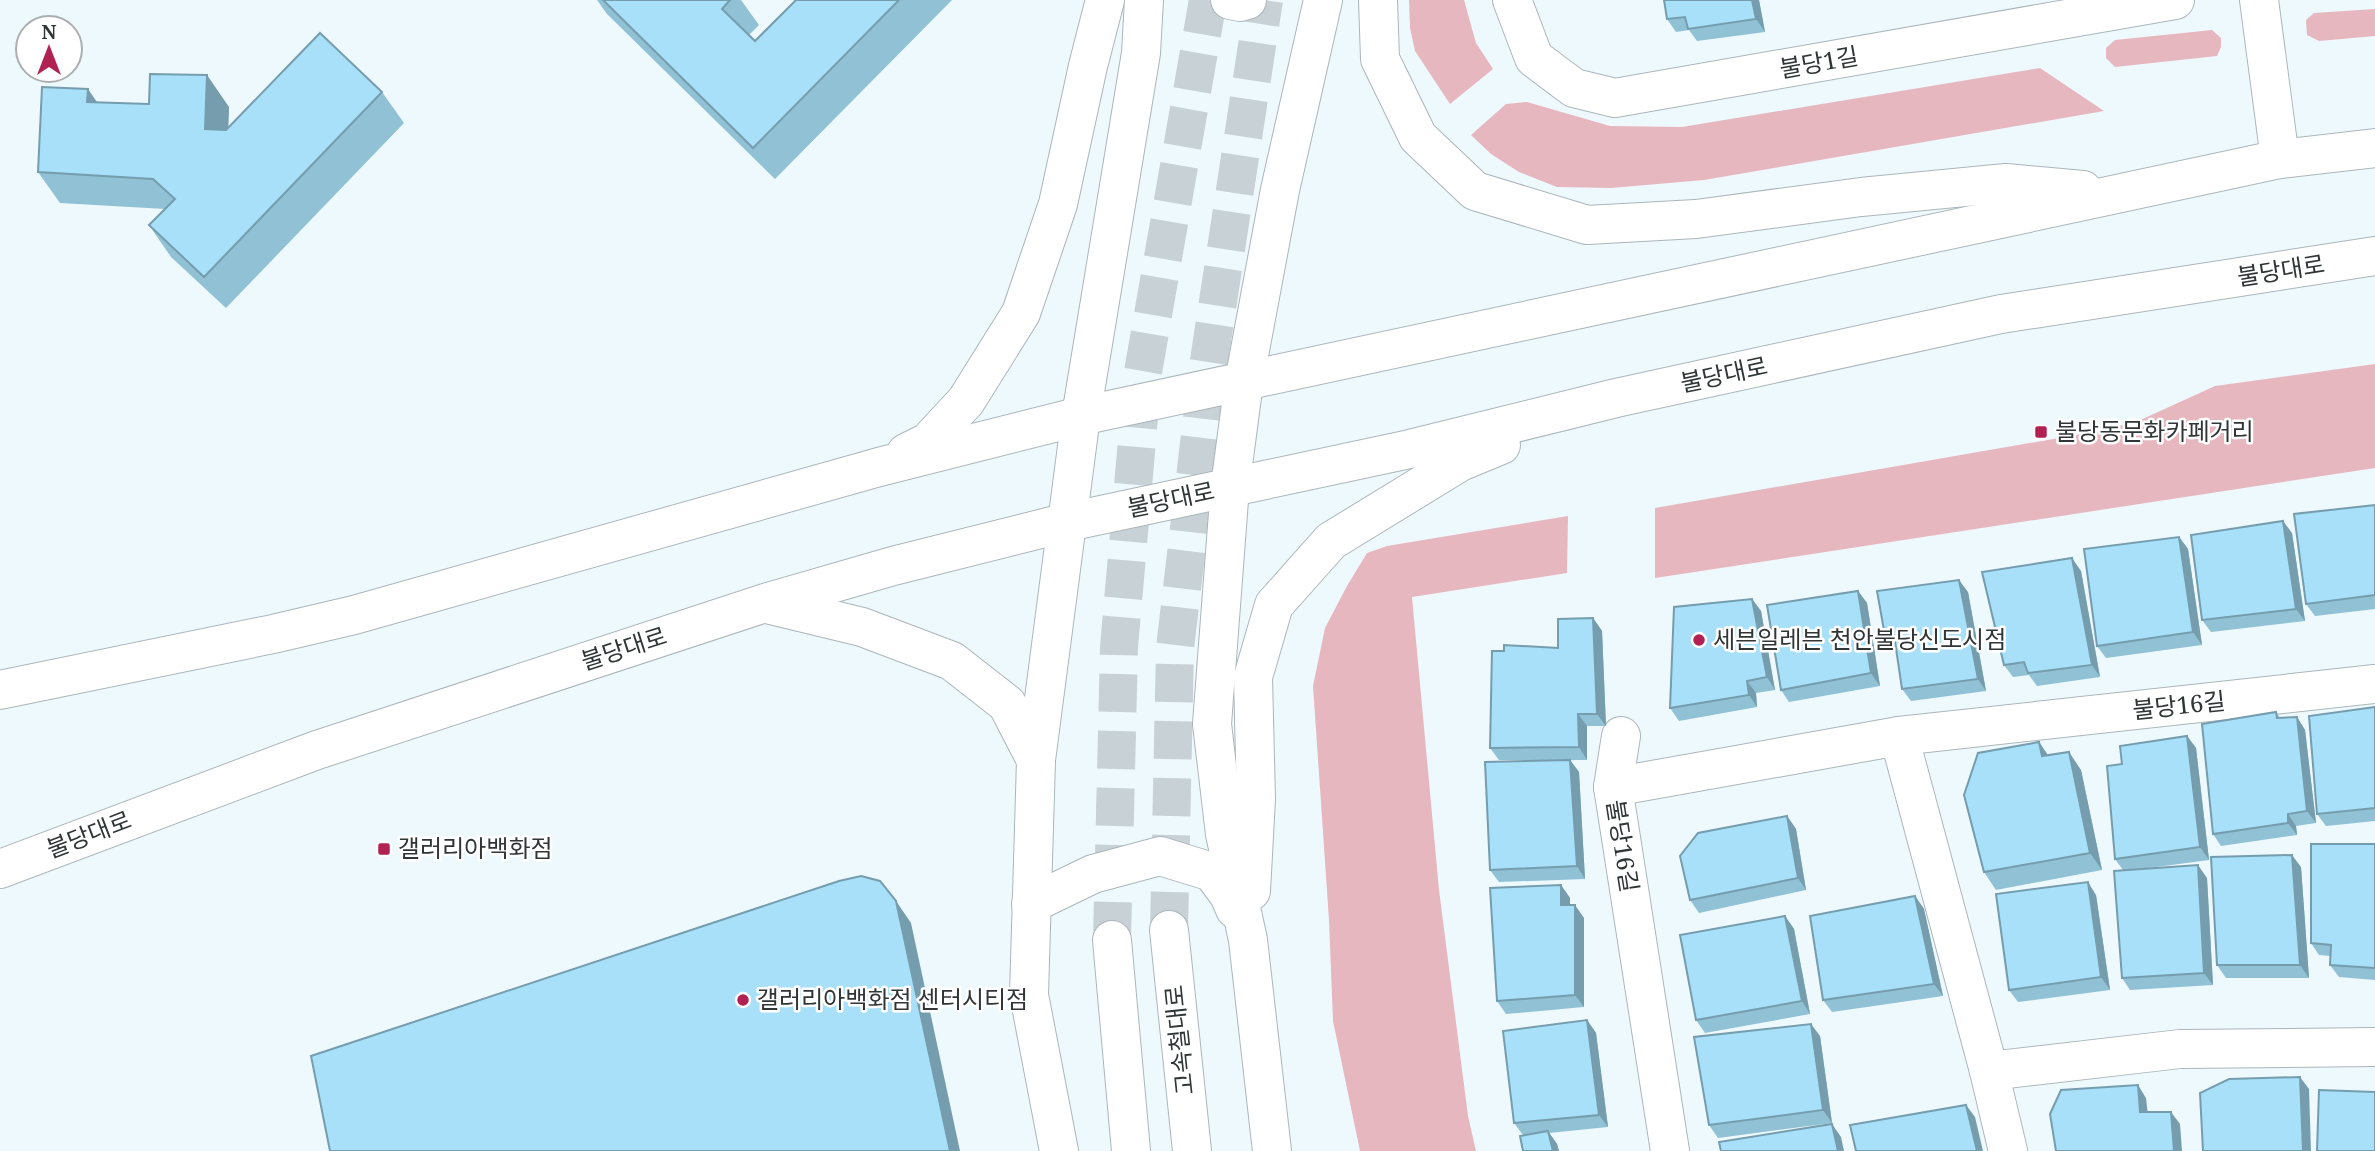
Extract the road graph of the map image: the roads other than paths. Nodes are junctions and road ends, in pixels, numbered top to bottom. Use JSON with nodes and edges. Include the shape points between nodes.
{"nodes":[{"id":1,"x":1105,"y":0,"type":"edge"},
{"id":2,"x":1144,"y":0,"type":"edge"},
{"id":3,"x":1230,"y":0,"type":"edge"},
{"id":4,"x":1247,"y":0,"type":"edge"},
{"id":5,"x":1323,"y":0,"type":"edge"},
{"id":6,"x":1378,"y":0,"type":"edge"},
{"id":7,"x":1512,"y":0,"type":"edge"},
{"id":8,"x":2175,"y":0,"type":"edge"},
{"id":9,"x":2259,"y":0,"type":"edge"},
{"id":10,"x":2375,"y":148,"type":"edge"},
{"id":11,"x":2280,"y":159,"type":"junction"},
{"id":12,"x":2123,"y":193,"type":"junction"},
{"id":13,"x":2375,"y":256,"type":"edge"},
{"id":14,"x":1244,"y":382,"type":"junction"},
{"id":15,"x":1616,"y":398,"type":"junction"},
{"id":16,"x":1081,"y":416,"type":"junction"},
{"id":17,"x":879,"y":467,"type":"junction"},
{"id":18,"x":1230,"y":487,"type":"junction"},
{"id":19,"x":1068,"y":522,"type":"junction"},
{"id":20,"x":765,"y":603,"type":"junction"},
{"id":21,"x":2375,"y":684,"type":"edge"},
{"id":22,"x":0,"y":690,"type":"edge"},
{"id":23,"x":1621,"y":736,"type":"dead end"},
{"id":24,"x":1899,"y":736,"type":"junction"},
{"id":25,"x":1036,"y":760,"type":"junction"},
{"id":26,"x":1613,"y":787,"type":"junction"},
{"id":27,"x":0,"y":869,"type":"edge"},
{"id":28,"x":1031,"y":904,"type":"junction"},
{"id":29,"x":1169,"y":930,"type":"tunnel mouth"},
{"id":30,"x":1112,"y":940,"type":"tunnel mouth"},
{"id":31,"x":1248,"y":940,"type":"junction"},
{"id":32,"x":2375,"y":1046,"type":"edge"},
{"id":33,"x":1989,"y":1071,"type":"junction"},
{"id":34,"x":1059,"y":1151,"type":"edge"},
{"id":35,"x":1131,"y":1151,"type":"edge"},
{"id":36,"x":1192,"y":1151,"type":"edge"},
{"id":37,"x":1272,"y":1151,"type":"edge"},
{"id":38,"x":1670,"y":1151,"type":"edge"},
{"id":39,"x":2007,"y":1151,"type":"edge"}],
"edges":[{"from":1,"to":17,"type":"main road","via":[[1058,204],[1021,313],[966,401],[928,442]]},
{"from":2,"to":16,"type":"main road","via":[[1141,52]]},
{"from":3,"to":4,"type":"main road"},
{"from":5,"to":14,"type":"main road","via":[[1280,190]]},
{"from":6,"to":12,"type":"main road","via":[[1380,59],[1418,137],[1475,191],[1587,225],[1696,219],[2006,183]]},
{"from":7,"to":8,"type":"main road","name":"불당1길","via":[[1534,58],[1574,88],[1615,98]]},
{"from":9,"to":11,"type":"main road"},
{"from":10,"to":11,"type":"main road"},
{"from":11,"to":12,"type":"main road"},
{"from":12,"to":14,"type":"main road"},
{"from":13,"to":15,"type":"main road","name":"불당대로","via":[[2001,314]]},
{"from":14,"to":16,"type":"main road"},
{"from":14,"to":18,"type":"main road"},
{"from":15,"to":18,"type":"main road","name":"불당대로"},
{"from":15,"to":31,"type":"main road","via":[[1460,461],[1331,541],[1275,605],[1253,677],[1256,799]]},
{"from":16,"to":17,"type":"main road"},
{"from":16,"to":19,"type":"main road"},
{"from":17,"to":22,"type":"main road","via":[[354,615]]},
{"from":18,"to":19,"type":"main road","name":"불당대로"},
{"from":18,"to":31,"type":"main road","via":[[1212,724],[1225,834]]},
{"from":19,"to":20,"type":"main road","name":"불당대로"},
{"from":19,"to":25,"type":"main road"},
{"from":20,"to":25,"type":"main road","via":[[862,627],[952,661],[1007,704]]},
{"from":20,"to":27,"type":"main road","name":"불당대로","via":[[317,750]]},
{"from":21,"to":24,"type":"main road","name":"불당16길"},
{"from":23,"to":26,"type":"main road"},
{"from":24,"to":26,"type":"main road","name":"불당16길"},
{"from":24,"to":33,"type":"main road"},
{"from":25,"to":28,"type":"main road"},
{"from":26,"to":38,"type":"main road","name":"불당16길"},
{"from":28,"to":31,"type":"main road","via":[[1093,874],[1160,856],[1212,872],[1229,895]]},
{"from":28,"to":34,"type":"main road","via":[[1029,995]]},
{"from":29,"to":36,"type":"main road","name":"고속철대로"},
{"from":30,"to":35,"type":"main road"},
{"from":31,"to":37,"type":"main road"},
{"from":32,"to":33,"type":"main road","via":[[2180,1049]]},
{"from":33,"to":39,"type":"main road"}]}
